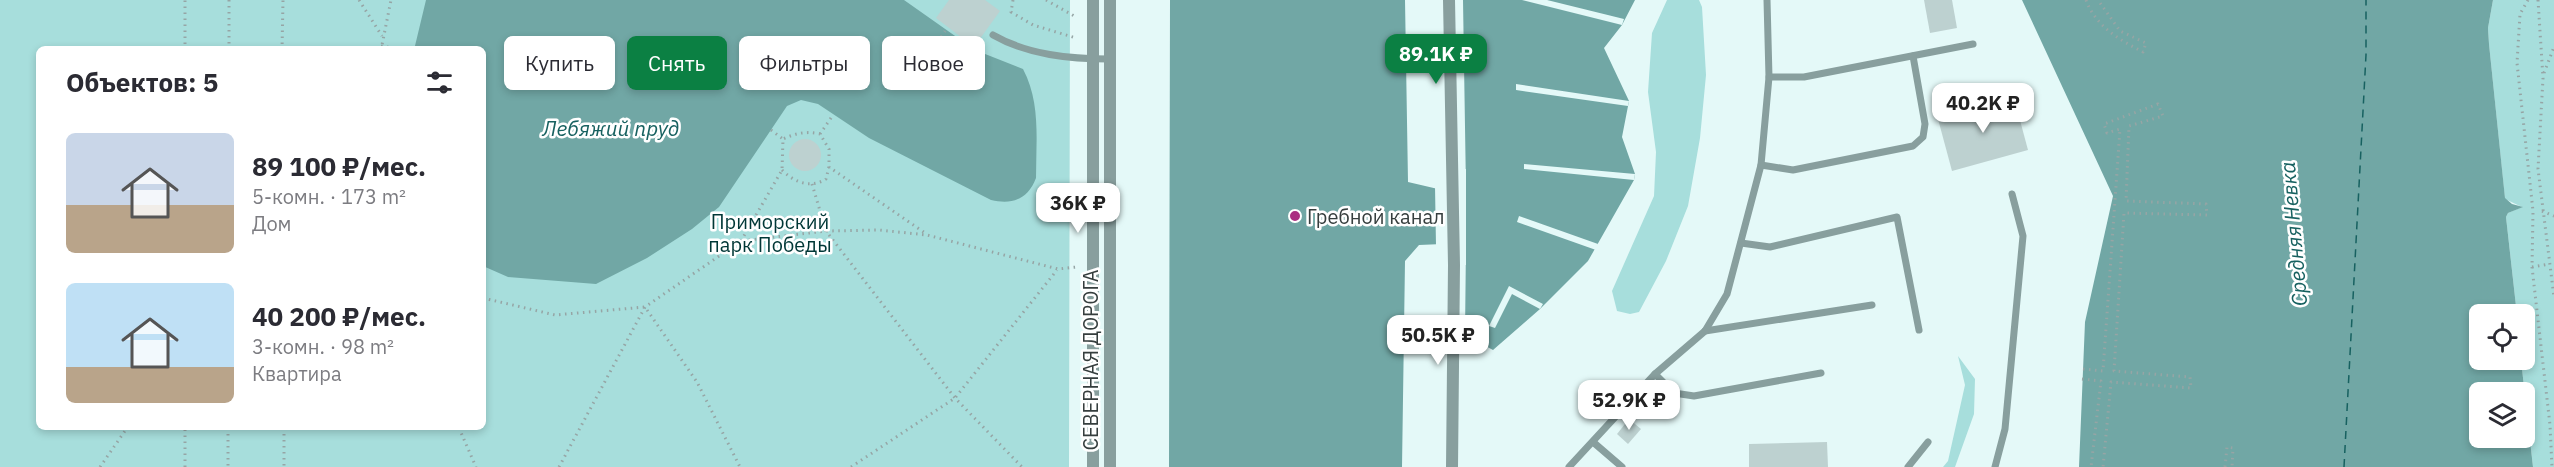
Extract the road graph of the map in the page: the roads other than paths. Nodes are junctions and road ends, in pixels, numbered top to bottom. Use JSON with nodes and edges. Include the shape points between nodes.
{"nodes":[{"id":1,"x":1093,"y":0,"type":"edge"},
{"id":2,"x":1110,"y":0,"type":"edge"},
{"id":3,"x":1449,"y":0,"type":"edge"},
{"id":4,"x":1767,"y":0,"type":"edge"},
{"id":5,"x":993,"y":35,"type":"dead end"},
{"id":6,"x":1973,"y":44,"type":"dead end"},
{"id":7,"x":1913,"y":56,"type":"junction"},
{"id":8,"x":1093,"y":59,"type":"junction"},
{"id":9,"x":1110,"y":59,"type":"junction"},
{"id":10,"x":1769,"y":77,"type":"junction"},
{"id":11,"x":1761,"y":165,"type":"junction"},
{"id":12,"x":2012,"y":194,"type":"dead end"},
{"id":13,"x":1741,"y":243,"type":"junction"},
{"id":14,"x":1872,"y":305,"type":"dead end"},
{"id":15,"x":1919,"y":330,"type":"dead end"},
{"id":16,"x":1705,"y":332,"type":"junction"},
{"id":17,"x":1821,"y":373,"type":"dead end"},
{"id":18,"x":1655,"y":374,"type":"junction"},
{"id":19,"x":1593,"y":442,"type":"junction"},
{"id":20,"x":1928,"y":442,"type":"dead end"},
{"id":21,"x":1093,"y":467,"type":"edge"},
{"id":22,"x":1110,"y":467,"type":"edge"},
{"id":23,"x":1452,"y":467,"type":"edge"},
{"id":24,"x":1569,"y":467,"type":"edge"},
{"id":25,"x":1622,"y":467,"type":"edge"},
{"id":26,"x":1908,"y":467,"type":"edge"},
{"id":27,"x":1995,"y":467,"type":"edge"}],
"edges":[{"from":1,"to":8,"type":"street","name":"СЕВЕРНАЯ ДОРОГА"},
{"from":2,"to":9,"type":"street","name":"СЕВЕРНАЯ ДОРОГА"},
{"from":3,"to":23,"type":"street","via":[[1454,265]]},
{"from":4,"to":10,"type":"lane"},
{"from":5,"to":8,"type":"lane","via":[[1016,48]]},
{"from":6,"to":7,"type":"lane"},
{"from":7,"to":10,"type":"lane","via":[[1804,77]]},
{"from":7,"to":11,"type":"lane","via":[[1925,124],[1923,137],[1913,146],[1793,170]]},
{"from":8,"to":9,"type":"lane"},
{"from":8,"to":21,"type":"street","name":"СЕВЕРНАЯ ДОРОГА"},
{"from":9,"to":22,"type":"street","name":"СЕВЕРНАЯ ДОРОГА"},
{"from":10,"to":11,"type":"lane"},
{"from":11,"to":13,"type":"lane"},
{"from":12,"to":27,"type":"lane","via":[[2023,236],[2005,429]]},
{"from":13,"to":15,"type":"lane","via":[[1770,247],[1897,217]]},
{"from":13,"to":16,"type":"lane","via":[[1727,294]]},
{"from":14,"to":16,"type":"lane"},
{"from":16,"to":18,"type":"lane"},
{"from":17,"to":18,"type":"lane","via":[[1694,396],[1674,393]]},
{"from":18,"to":19,"type":"lane"},
{"from":19,"to":24,"type":"lane"},
{"from":19,"to":25,"type":"lane"},
{"from":20,"to":26,"type":"lane"}]}
